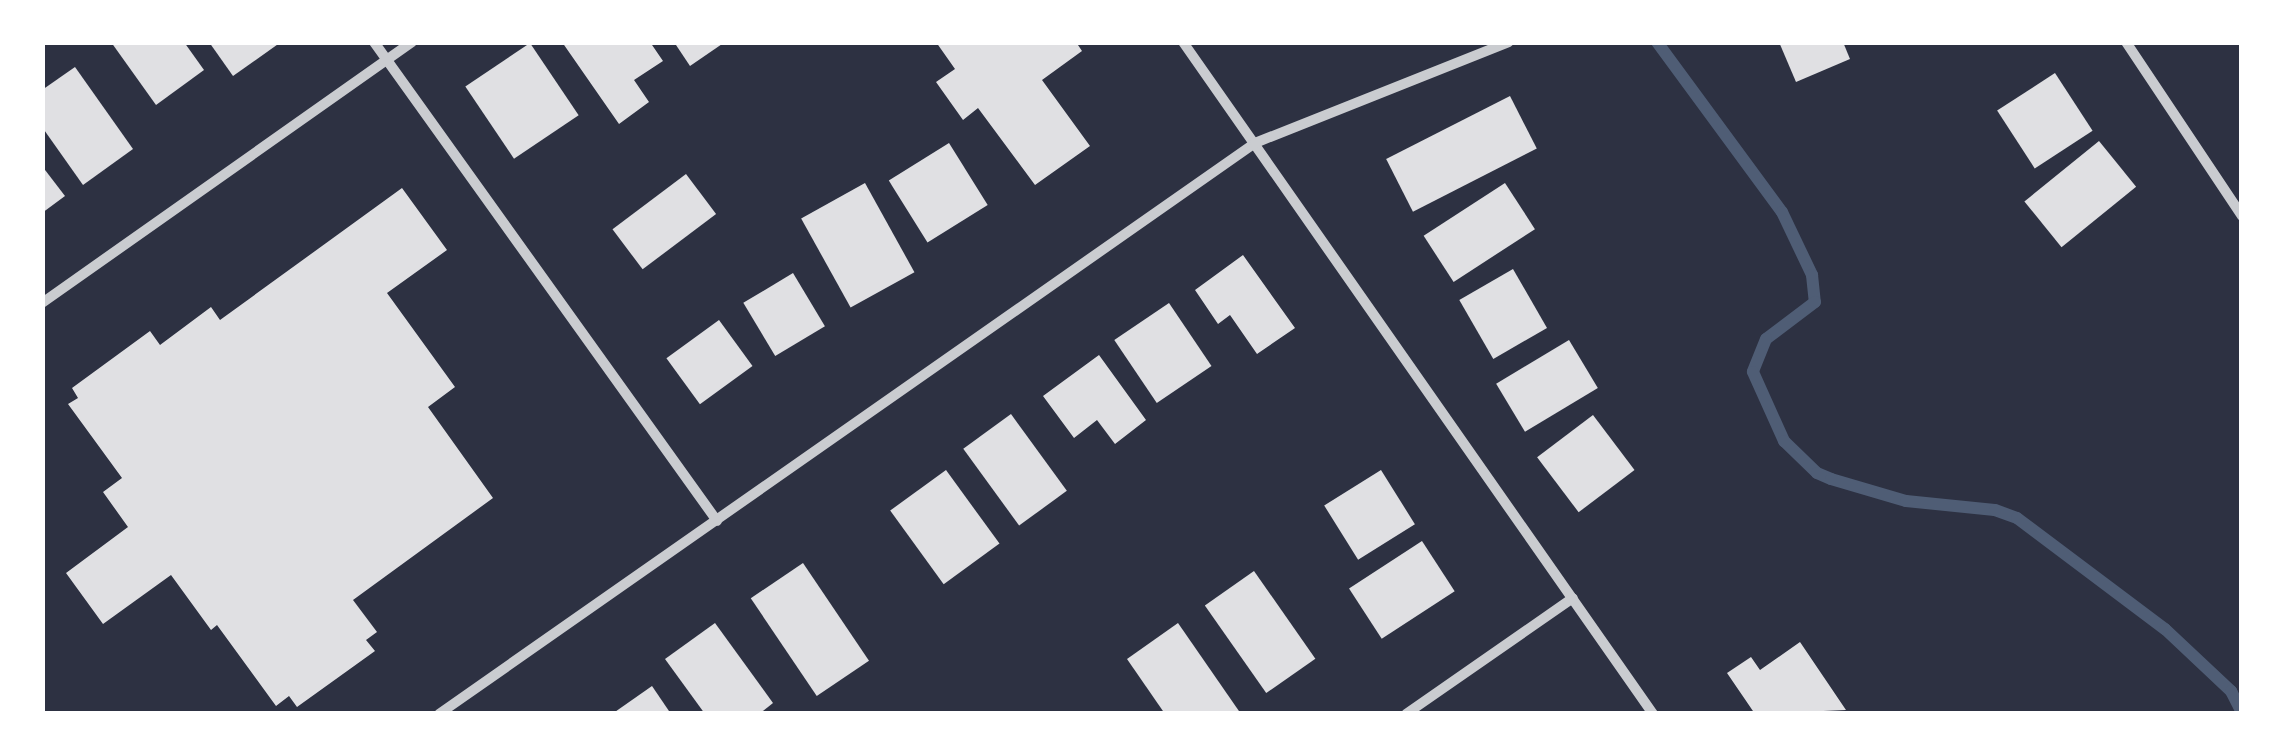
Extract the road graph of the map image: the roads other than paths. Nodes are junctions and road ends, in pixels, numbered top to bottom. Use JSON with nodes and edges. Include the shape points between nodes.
{"nodes":[{"id":1,"x":374,"y":42,"type":"edge"},
{"id":2,"x":412,"y":42,"type":"edge"},
{"id":3,"x":1183,"y":42,"type":"edge"},
{"id":4,"x":1508,"y":42,"type":"edge"},
{"id":5,"x":2126,"y":42,"type":"edge"},
{"id":6,"x":387,"y":60,"type":"junction"},
{"id":7,"x":1255,"y":143,"type":"junction"},
{"id":8,"x":2240,"y":211,"type":"edge"},
{"id":9,"x":42,"y":303,"type":"edge"},
{"id":10,"x":717,"y":521,"type":"junction"},
{"id":11,"x":1573,"y":598,"type":"junction"},
{"id":12,"x":439,"y":714,"type":"edge"},
{"id":13,"x":1406,"y":714,"type":"edge"},
{"id":14,"x":1653,"y":714,"type":"edge"}],
"edges":[{"from":1,"to":6,"type":"street"},
{"from":2,"to":6,"type":"street"},
{"from":3,"to":7,"type":"street"},
{"from":4,"to":7,"type":"street"},
{"from":5,"to":8,"type":"street"},
{"from":6,"to":9,"type":"street"},
{"from":6,"to":10,"type":"street"},
{"from":7,"to":10,"type":"street"},
{"from":7,"to":11,"type":"street"},
{"from":10,"to":12,"type":"street"},
{"from":11,"to":13,"type":"street"},
{"from":11,"to":14,"type":"street"}]}
